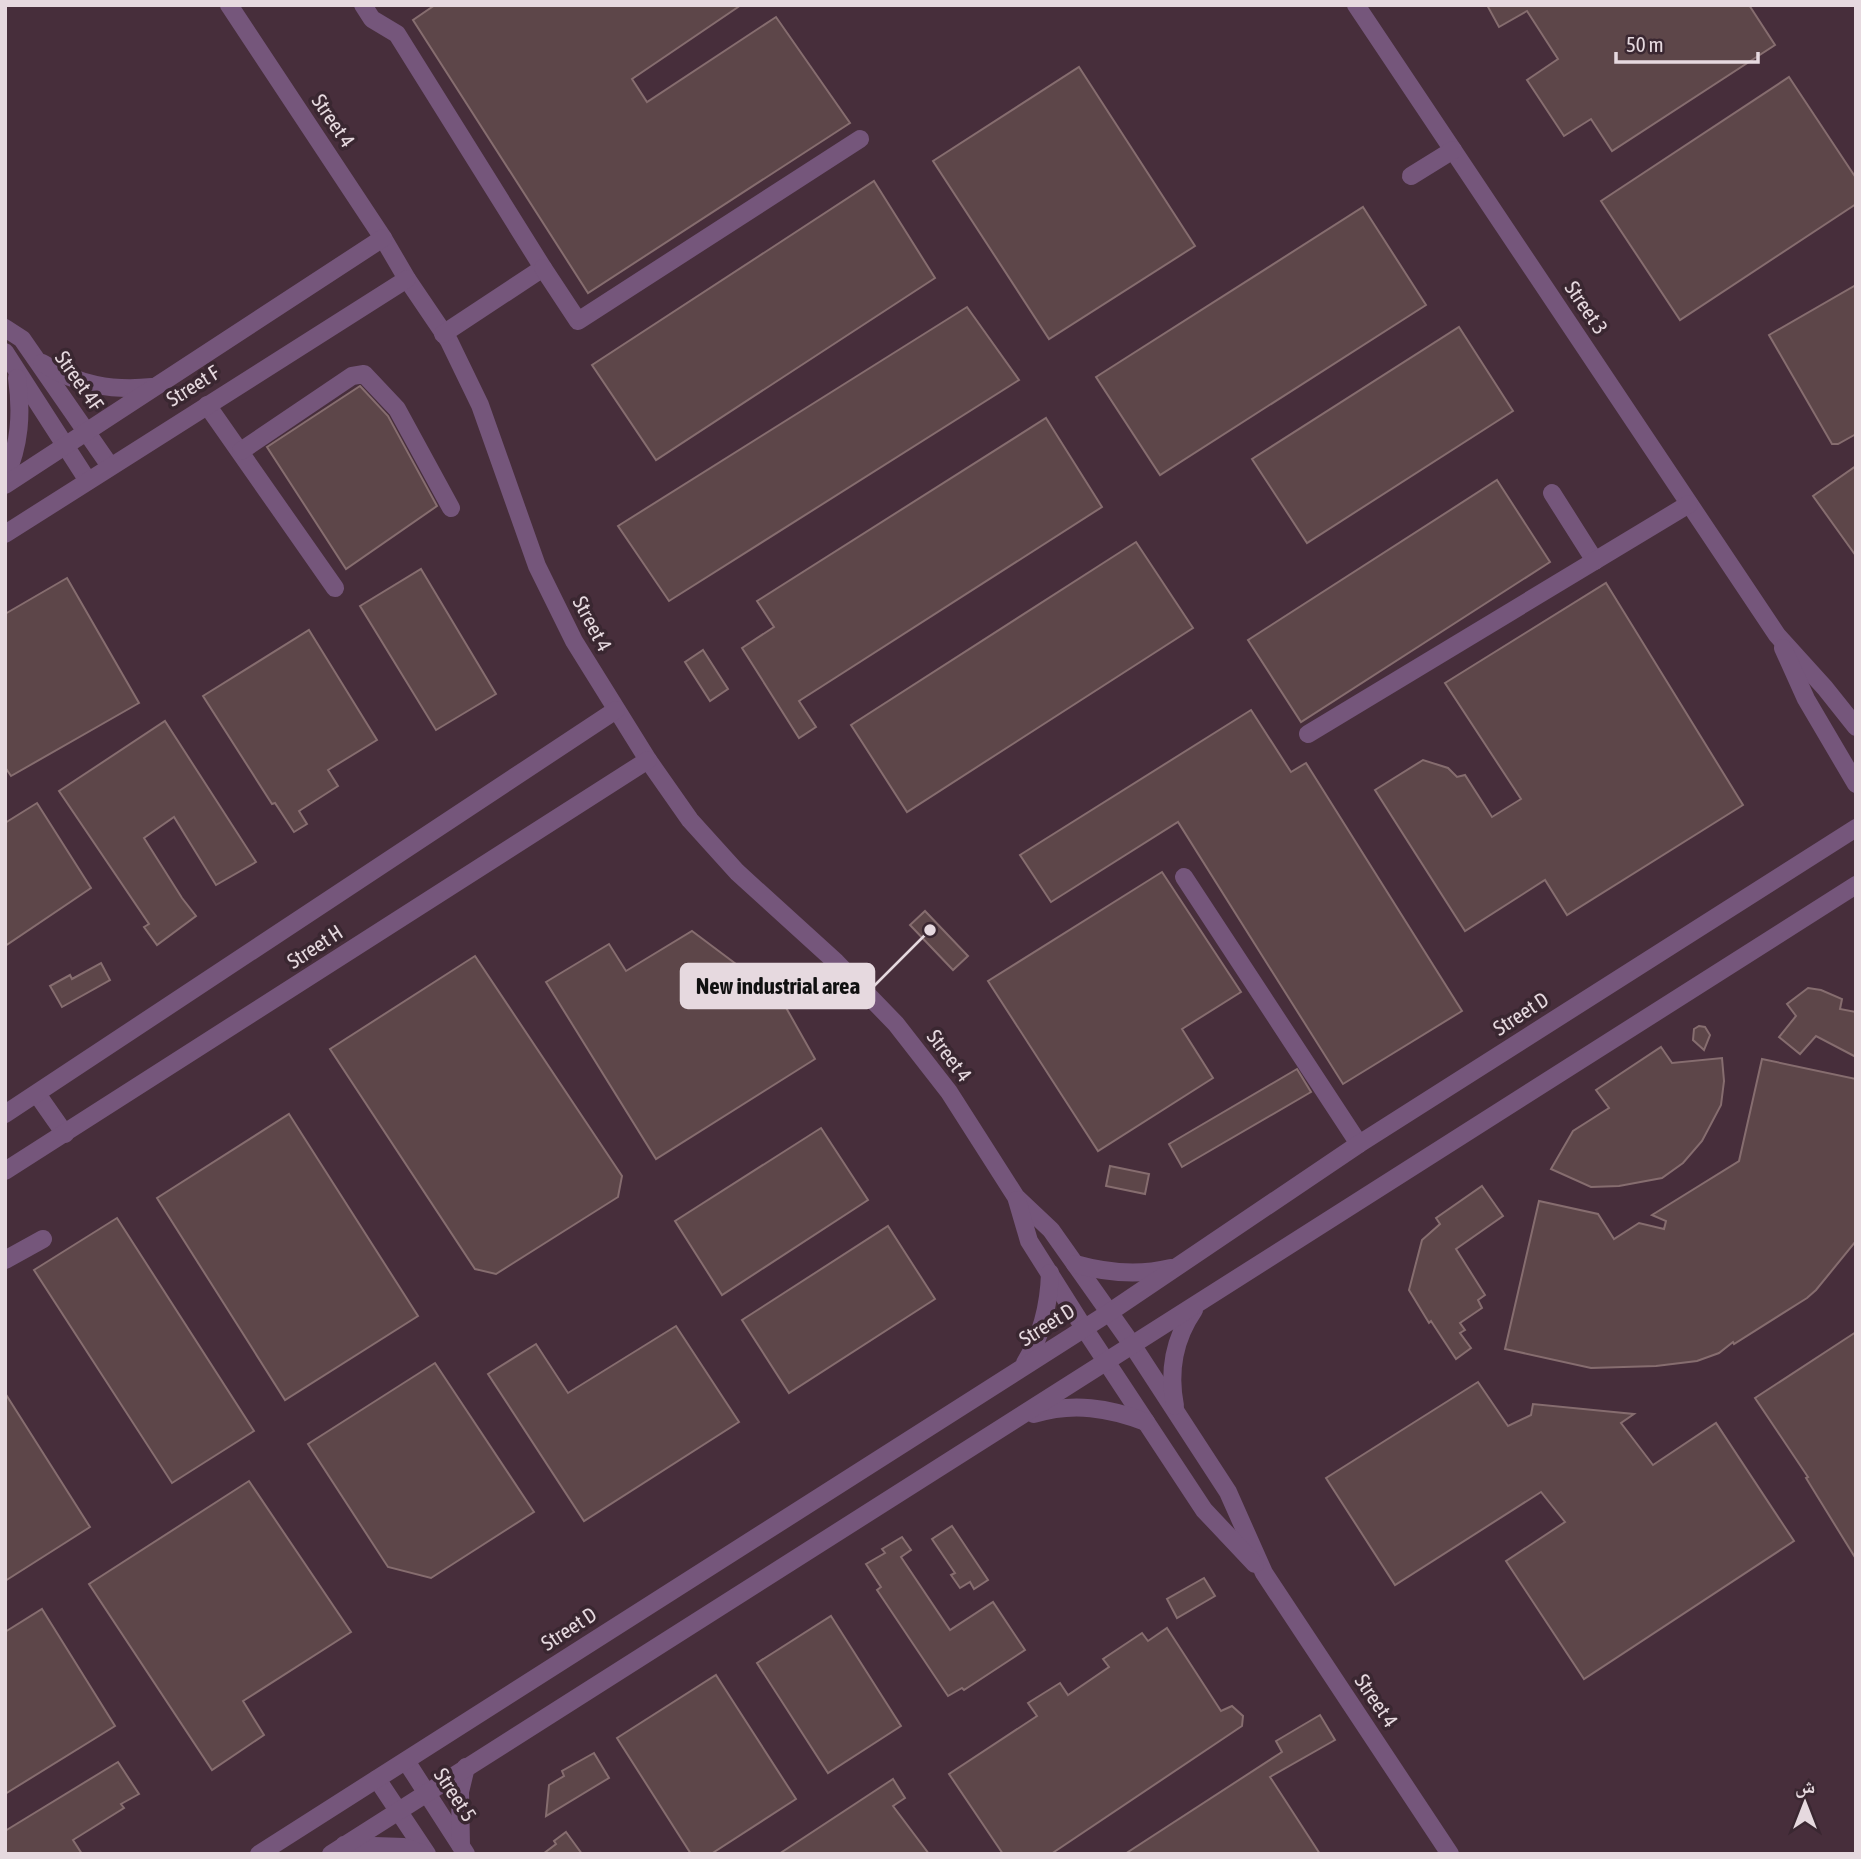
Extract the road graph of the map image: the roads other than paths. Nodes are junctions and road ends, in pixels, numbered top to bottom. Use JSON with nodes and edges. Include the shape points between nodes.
{"nodes":[{"id":1,"x":229,"y":5,"type":"edge"},
{"id":2,"x":363,"y":5,"type":"edge"},
{"id":3,"x":1356,"y":5,"type":"edge"},
{"id":4,"x":860,"y":139,"type":"dead end"},
{"id":5,"x":1452,"y":150,"type":"junction"},
{"id":6,"x":1411,"y":176,"type":"dead end"},
{"id":7,"x":383,"y":238,"type":"junction"},
{"id":8,"x":543,"y":268,"type":"junction"},
{"id":9,"x":407,"y":279,"type":"junction"},
{"id":10,"x":5,"y":328,"type":"edge"},
{"id":11,"x":443,"y":334,"type":"junction"},
{"id":12,"x":5,"y":352,"type":"edge"},
{"id":13,"x":35,"y":359,"type":"junction"},
{"id":14,"x":16,"y":371,"type":"junction"},
{"id":15,"x":159,"y":386,"type":"junction"},
{"id":16,"x":207,"y":405,"type":"junction"},
{"id":17,"x":86,"y":431,"type":"junction"},
{"id":18,"x":65,"y":445,"type":"junction"},
{"id":19,"x":241,"y":451,"type":"junction"},
{"id":20,"x":110,"y":466,"type":"junction"},
{"id":21,"x":5,"y":478,"type":"edge"},
{"id":22,"x":88,"y":481,"type":"junction"},
{"id":23,"x":5,"y":485,"type":"edge"},
{"id":24,"x":1552,"y":493,"type":"dead end"},
{"id":25,"x":1689,"y":504,"type":"junction"},
{"id":26,"x":452,"y":508,"type":"dead end"},
{"id":27,"x":5,"y":534,"type":"edge"},
{"id":28,"x":1595,"y":561,"type":"junction"},
{"id":29,"x":335,"y":588,"type":"dead end"},
{"id":30,"x":1777,"y":635,"type":"junction"},
{"id":31,"x":616,"y":710,"type":"junction"},
{"id":32,"x":1856,"y":727,"type":"edge"},
{"id":33,"x":1308,"y":734,"type":"dead end"},
{"id":34,"x":648,"y":760,"type":"junction"},
{"id":35,"x":1856,"y":784,"type":"edge"},
{"id":36,"x":1856,"y":828,"type":"edge"},
{"id":37,"x":1184,"y":877,"type":"dead end"},
{"id":38,"x":1856,"y":885,"type":"edge"},
{"id":39,"x":37,"y":1094,"type":"junction"},
{"id":40,"x":5,"y":1114,"type":"edge"},
{"id":41,"x":65,"y":1134,"type":"junction"},
{"id":42,"x":1360,"y":1144,"type":"junction"},
{"id":43,"x":5,"y":1171,"type":"edge"},
{"id":44,"x":1016,"y":1197,"type":"junction"},
{"id":45,"x":43,"y":1239,"type":"dead end"},
{"id":46,"x":5,"y":1260,"type":"edge"},
{"id":47,"x":1075,"y":1264,"type":"junction"},
{"id":48,"x":1181,"y":1265,"type":"junction"},
{"id":49,"x":1049,"y":1273,"type":"junction"},
{"id":50,"x":1197,"y":1306,"type":"junction"},
{"id":51,"x":1110,"y":1312,"type":"junction"},
{"id":52,"x":1084,"y":1328,"type":"junction"},
{"id":53,"x":1133,"y":1346,"type":"junction"},
{"id":54,"x":1107,"y":1362,"type":"junction"},
{"id":55,"x":1024,"y":1366,"type":"junction"},
{"id":56,"x":1176,"y":1412,"type":"junction"},
{"id":57,"x":1018,"y":1419,"type":"junction"},
{"id":58,"x":1146,"y":1422,"type":"junction"},
{"id":59,"x":1264,"y":1573,"type":"junction"},
{"id":60,"x":406,"y":1760,"type":"junction"},
{"id":61,"x":466,"y":1767,"type":"junction"},
{"id":62,"x":377,"y":1779,"type":"junction"},
{"id":63,"x":426,"y":1792,"type":"junction"},
{"id":64,"x":397,"y":1810,"type":"junction"},
{"id":65,"x":338,"y":1849,"type":"edge"},
{"id":66,"x":464,"y":1850,"type":"edge"},
{"id":67,"x":259,"y":1854,"type":"edge"},
{"id":68,"x":425,"y":1854,"type":"edge"},
{"id":69,"x":1450,"y":1854,"type":"edge"}],
"edges":[{"from":1,"to":7,"type":"street","name":"Street 4"},
{"from":2,"to":8,"type":"street","via":[[372,19],[397,34]]},
{"from":3,"to":5,"type":"street","name":"Street 3"},
{"from":4,"to":8,"type":"street","via":[[578,321]]},
{"from":5,"to":6,"type":"street"},
{"from":5,"to":25,"type":"street","name":"Street 3"},
{"from":7,"to":9,"type":"street","name":"Street 4"},
{"from":7,"to":15,"type":"street","name":"Street F"},
{"from":8,"to":11,"type":"street"},
{"from":9,"to":11,"type":"street","name":"Street 4"},
{"from":9,"to":16,"type":"street","name":"Street F"},
{"from":10,"to":13,"type":"street","name":"Street 4F","via":[[22,339]]},
{"from":11,"to":31,"type":"street","name":"Street 4","via":[[480,405],[537,566],[574,641]]},
{"from":12,"to":14,"type":"street"},
{"from":13,"to":15,"type":"street","via":[[63,376],[94,386],[127,390]]},
{"from":13,"to":17,"type":"street","name":"Street 4F"},
{"from":14,"to":18,"type":"street"},
{"from":14,"to":21,"type":"street","via":[[19,433]]},
{"from":15,"to":17,"type":"street","name":"Street F"},
{"from":16,"to":19,"type":"street"},
{"from":16,"to":20,"type":"street","name":"Street F"},
{"from":17,"to":18,"type":"street","name":"Street F"},
{"from":17,"to":20,"type":"street","name":"Street 4F"},
{"from":18,"to":22,"type":"street"},
{"from":18,"to":23,"type":"street","name":"Street F"},
{"from":19,"to":26,"type":"street","via":[[352,376],[364,374],[397,410]]},
{"from":19,"to":29,"type":"street"},
{"from":20,"to":22,"type":"street","name":"Street F"},
{"from":22,"to":27,"type":"street","name":"Street F"},
{"from":24,"to":28,"type":"street"},
{"from":25,"to":28,"type":"street"},
{"from":25,"to":30,"type":"street","name":"Street 3"},
{"from":28,"to":33,"type":"street"},
{"from":30,"to":32,"type":"street","name":"Street 3"},
{"from":30,"to":35,"type":"street","name":"Street 3","via":[[1806,699]]},
{"from":31,"to":34,"type":"street","name":"Street 4"},
{"from":31,"to":39,"type":"street","name":"Street H"},
{"from":34,"to":41,"type":"street","name":"Street H"},
{"from":34,"to":44,"type":"street","name":"Street 4","via":[[690,820],[737,872],[836,962],[895,1024],[949,1092]]},
{"from":36,"to":42,"type":"street","name":"Street D"},
{"from":37,"to":42,"type":"street"},
{"from":38,"to":50,"type":"street"},
{"from":39,"to":40,"type":"street","name":"Street H"},
{"from":39,"to":41,"type":"street"},
{"from":41,"to":43,"type":"street","name":"Street H"},
{"from":42,"to":48,"type":"street","name":"Street D"},
{"from":44,"to":47,"type":"street","name":"Street 4","via":[[1051,1230]]},
{"from":44,"to":49,"type":"street","name":"Street 4","via":[[1029,1241]]},
{"from":45,"to":46,"type":"street"},
{"from":47,"to":48,"type":"street","via":[[1139,1273]]},
{"from":47,"to":51,"type":"street","name":"Street 4"},
{"from":48,"to":51,"type":"street","name":"Street D"},
{"from":49,"to":52,"type":"street","name":"Street 4"},
{"from":49,"to":55,"type":"street","via":[[1046,1312]]},
{"from":50,"to":53,"type":"street"},
{"from":50,"to":56,"type":"street","via":[[1180,1335],[1171,1368]]},
{"from":51,"to":52,"type":"street","name":"Street D"},
{"from":51,"to":53,"type":"street","name":"Street 4"},
{"from":52,"to":54,"type":"street","name":"Street 4"},
{"from":52,"to":55,"type":"street","name":"Street D"},
{"from":53,"to":54,"type":"street"},
{"from":53,"to":56,"type":"street","name":"Street 4"},
{"from":54,"to":57,"type":"street"},
{"from":54,"to":58,"type":"street","name":"Street 4"},
{"from":55,"to":60,"type":"street","name":"Street D"},
{"from":56,"to":59,"type":"street","name":"Street 4","via":[[1228,1492]]},
{"from":57,"to":58,"type":"street","via":[[1067,1407],[1094,1407]]},
{"from":57,"to":61,"type":"street"},
{"from":58,"to":59,"type":"street","name":"Street 4","via":[[1204,1510]]},
{"from":59,"to":69,"type":"street","name":"Street 4"},
{"from":60,"to":62,"type":"street","name":"Street D"},
{"from":60,"to":63,"type":"street","name":"Street 5"},
{"from":61,"to":63,"type":"street"},
{"from":61,"to":66,"type":"street","via":[[460,1792]]},
{"from":62,"to":64,"type":"street"},
{"from":62,"to":67,"type":"street","name":"Street D"},
{"from":63,"to":64,"type":"street"},
{"from":63,"to":66,"type":"street","name":"Street 5"},
{"from":64,"to":65,"type":"street"},
{"from":64,"to":68,"type":"street"},
{"from":65,"to":68,"type":"street","via":[[391,1846]]}]}
